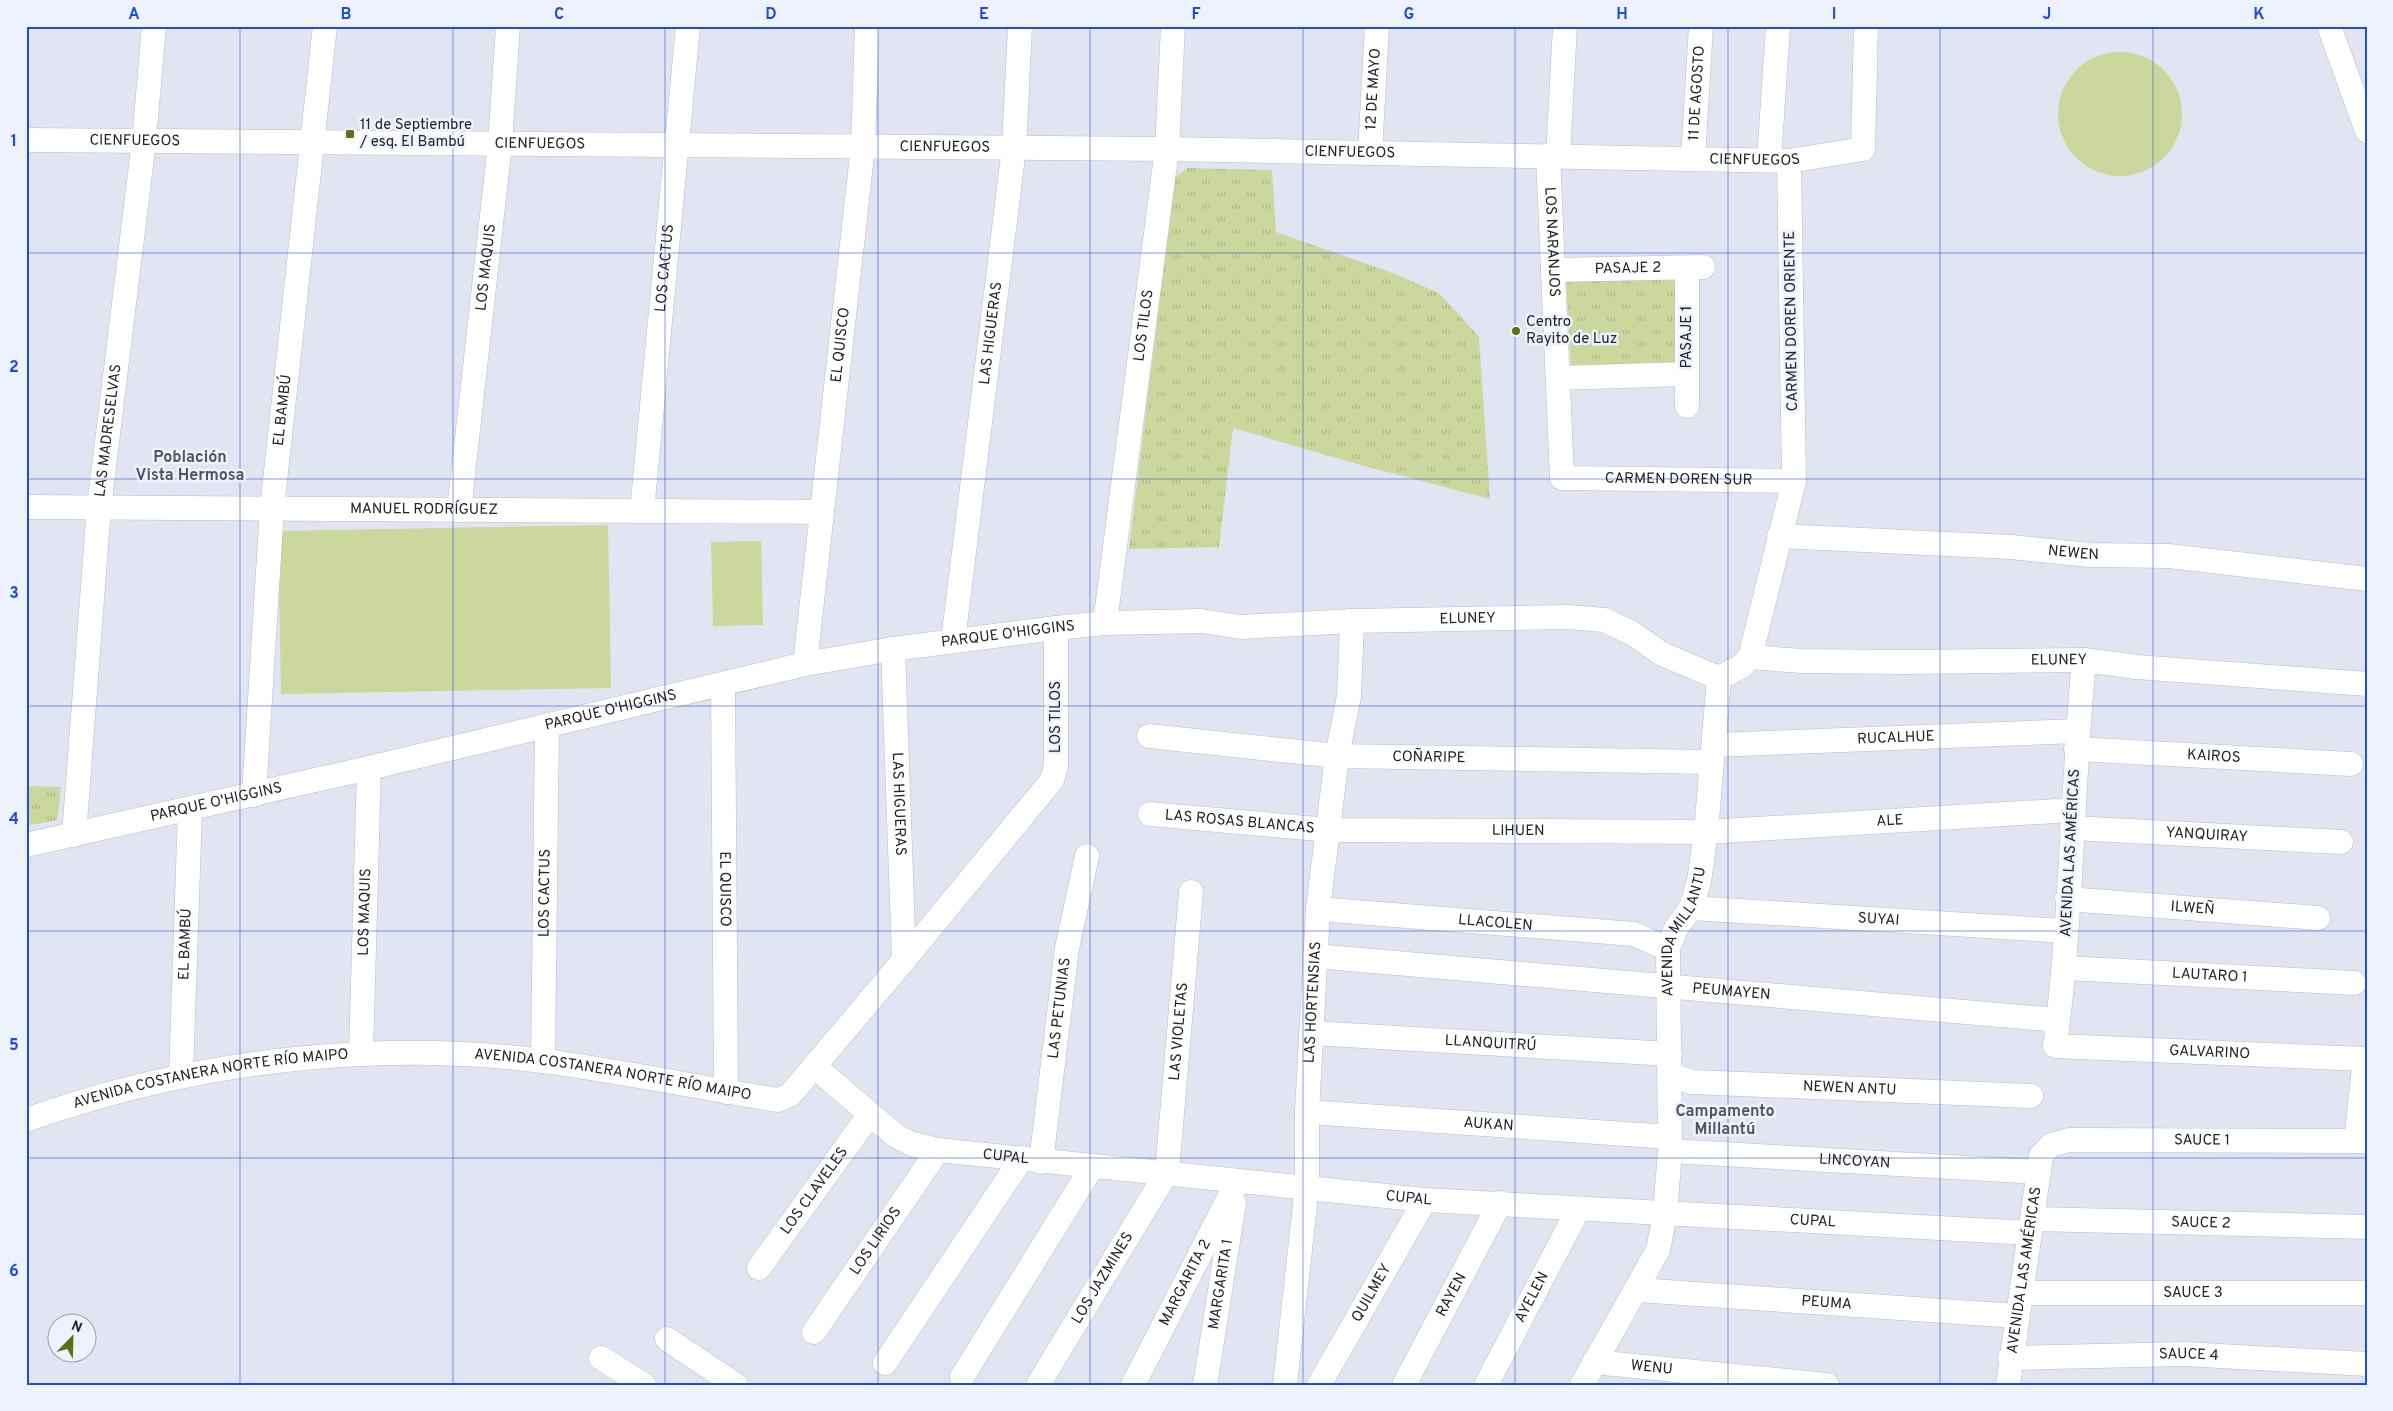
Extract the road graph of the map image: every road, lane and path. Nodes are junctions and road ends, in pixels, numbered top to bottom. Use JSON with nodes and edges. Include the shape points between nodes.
{"nodes":[{"id":1,"x":154,"y":26,"type":"edge"},
{"id":2,"x":324,"y":26,"type":"edge"},
{"id":3,"x":508,"y":26,"type":"edge"},
{"id":4,"x":688,"y":26,"type":"edge"},
{"id":5,"x":868,"y":26,"type":"edge"},
{"id":6,"x":1020,"y":26,"type":"edge"},
{"id":7,"x":1173,"y":26,"type":"edge"},
{"id":8,"x":1377,"y":26,"type":"edge"},
{"id":9,"x":1565,"y":26,"type":"edge"},
{"id":10,"x":1702,"y":26,"type":"edge"},
{"id":11,"x":1778,"y":26,"type":"edge"},
{"id":12,"x":1866,"y":26,"type":"edge"},
{"id":13,"x":2329,"y":26,"type":"edge"},
{"id":14,"x":2367,"y":131,"type":"edge"},
{"id":15,"x":26,"y":140,"type":"edge"},
{"id":16,"x":144,"y":141,"type":"junction"},
{"id":17,"x":312,"y":141,"type":"junction"},
{"id":18,"x":500,"y":144,"type":"junction"},
{"id":19,"x":677,"y":144,"type":"junction"},
{"id":20,"x":863,"y":146,"type":"junction"},
{"id":21,"x":1014,"y":148,"type":"junction"},
{"id":22,"x":1167,"y":149,"type":"junction"},
{"id":23,"x":1370,"y":153,"type":"junction"},
{"id":24,"x":1553,"y":156,"type":"junction"},
{"id":25,"x":1693,"y":159,"type":"junction"},
{"id":26,"x":1779,"y":161,"type":"junction"},
{"id":27,"x":1695,"y":268,"type":"joint"},
{"id":28,"x":1553,"y":270,"type":"junction"},
{"id":29,"x":1687,"y":374,"type":"junction"},
{"id":30,"x":1558,"y":378,"type":"junction"},
{"id":31,"x":1687,"y":406,"type":"dead end"},
{"id":32,"x":1562,"y":478,"type":"joint"},
{"id":33,"x":1794,"y":481,"type":"junction"},
{"id":34,"x":26,"y":507,"type":"edge"},
{"id":35,"x":99,"y":507,"type":"junction"},
{"id":36,"x":272,"y":508,"type":"junction"},
{"id":37,"x":459,"y":510,"type":"junction"},
{"id":38,"x":642,"y":511,"type":"junction"},
{"id":39,"x":822,"y":512,"type":"junction"},
{"id":40,"x":1779,"y":536,"type":"junction"},
{"id":41,"x":2367,"y":578,"type":"edge"},
{"id":42,"x":1202,"y":621,"type":"joint"},
{"id":43,"x":1352,"y":621,"type":"junction"},
{"id":44,"x":1105,"y":623,"type":"junction"},
{"id":45,"x":1056,"y":628,"type":"junction"},
{"id":46,"x":952,"y":641,"type":"junction"},
{"id":47,"x":892,"y":649,"type":"junction"},
{"id":48,"x":1750,"y":657,"type":"junction"},
{"id":49,"x":2084,"y":660,"type":"junction"},
{"id":50,"x":805,"y":664,"type":"junction"},
{"id":51,"x":1719,"y":678,"type":"junction"},
{"id":52,"x":723,"y":684,"type":"junction"},
{"id":53,"x":2367,"y":684,"type":"edge"},
{"id":54,"x":547,"y":726,"type":"junction"},
{"id":55,"x":1149,"y":736,"type":"dead end"},
{"id":56,"x":2077,"y":740,"type":"junction"},
{"id":57,"x":1712,"y":753,"type":"junction"},
{"id":58,"x":1337,"y":756,"type":"junction"},
{"id":59,"x":2351,"y":764,"type":"dead end"},
{"id":60,"x":369,"y":768,"type":"junction"},
{"id":61,"x":1054,"y":775,"type":"joint"},
{"id":62,"x":254,"y":795,"type":"junction"},
{"id":63,"x":190,"y":810,"type":"junction"},
{"id":64,"x":1150,"y":814,"type":"dead end"},
{"id":65,"x":2073,"y":819,"type":"junction"},
{"id":66,"x":1329,"y":830,"type":"junction"},
{"id":67,"x":1706,"y":832,"type":"junction"},
{"id":68,"x":74,"y":835,"type":"junction"},
{"id":69,"x":2341,"y":842,"type":"dead end"},
{"id":70,"x":26,"y":845,"type":"edge"},
{"id":71,"x":1087,"y":856,"type":"dead end"},
{"id":72,"x":1191,"y":892,"type":"dead end"},
{"id":73,"x":2067,"y":899,"type":"junction"},
{"id":74,"x":1691,"y":908,"type":"junction"},
{"id":75,"x":1318,"y":909,"type":"junction"},
{"id":76,"x":2318,"y":918,"type":"dead end"},
{"id":77,"x":2066,"y":931,"type":"junction"},
{"id":78,"x":1668,"y":949,"type":"junction"},
{"id":79,"x":1315,"y":956,"type":"junction"},
{"id":80,"x":904,"y":960,"type":"junction"},
{"id":81,"x":2065,"y":968,"type":"junction"},
{"id":82,"x":2354,"y":983,"type":"dead end"},
{"id":83,"x":1667,"y":987,"type":"junction"},
{"id":84,"x":2058,"y":1020,"type":"junction"},
{"id":85,"x":1311,"y":1033,"type":"junction"},
{"id":86,"x":2055,"y":1046,"type":"joint"},
{"id":87,"x":361,"y":1054,"type":"junction"},
{"id":88,"x":543,"y":1061,"type":"junction"},
{"id":89,"x":1670,"y":1065,"type":"junction"},
{"id":90,"x":815,"y":1067,"type":"junction"},
{"id":91,"x":181,"y":1076,"type":"junction"},
{"id":92,"x":726,"y":1092,"type":"junction"},
{"id":93,"x":2031,"y":1096,"type":"dead end"},
{"id":94,"x":1307,"y":1112,"type":"junction"},
{"id":95,"x":870,"y":1114,"type":"junction"},
{"id":96,"x":26,"y":1120,"type":"edge"},
{"id":97,"x":2361,"y":1141,"type":"edge"},
{"id":98,"x":1670,"y":1144,"type":"junction"},
{"id":99,"x":938,"y":1150,"type":"junction"},
{"id":100,"x":1032,"y":1160,"type":"junction"},
{"id":101,"x":2040,"y":1164,"type":"junction"},
{"id":102,"x":1092,"y":1167,"type":"junction"},
{"id":103,"x":1167,"y":1172,"type":"junction"},
{"id":104,"x":1237,"y":1182,"type":"junction"},
{"id":105,"x":1307,"y":1187,"type":"junction"},
{"id":106,"x":1425,"y":1200,"type":"junction"},
{"id":107,"x":1500,"y":1203,"type":"junction"},
{"id":108,"x":1578,"y":1210,"type":"junction"},
{"id":109,"x":1665,"y":1214,"type":"junction"},
{"id":110,"x":2031,"y":1226,"type":"junction"},
{"id":111,"x":2367,"y":1227,"type":"edge"},
{"id":112,"x":759,"y":1268,"type":"dead end"},
{"id":113,"x":1636,"y":1290,"type":"junction"},
{"id":114,"x":2021,"y":1293,"type":"junction"},
{"id":115,"x":2367,"y":1293,"type":"edge"},
{"id":116,"x":2017,"y":1316,"type":"junction"},
{"id":117,"x":814,"y":1332,"type":"dead end"},
{"id":118,"x":667,"y":1339,"type":"dead end"},
{"id":119,"x":600,"y":1358,"type":"dead end"},
{"id":120,"x":2010,"y":1358,"type":"junction"},
{"id":121,"x":1594,"y":1362,"type":"junction"},
{"id":122,"x":885,"y":1363,"type":"dead end"},
{"id":123,"x":2367,"y":1364,"type":"edge"},
{"id":124,"x":962,"y":1377,"type":"dead end"},
{"id":125,"x":644,"y":1385,"type":"edge"},
{"id":126,"x":736,"y":1385,"type":"edge"},
{"id":127,"x":1038,"y":1385,"type":"edge"},
{"id":128,"x":1133,"y":1385,"type":"edge"},
{"id":129,"x":1205,"y":1385,"type":"edge"},
{"id":130,"x":1285,"y":1385,"type":"edge"},
{"id":131,"x":1319,"y":1385,"type":"edge"},
{"id":132,"x":1404,"y":1385,"type":"edge"},
{"id":133,"x":1486,"y":1385,"type":"edge"},
{"id":134,"x":1582,"y":1385,"type":"edge"},
{"id":135,"x":1827,"y":1385,"type":"edge"},
{"id":136,"x":2008,"y":1385,"type":"edge"}],
"edges":[{"from":1,"to":16,"type":"street","name":"LAS MADRESELVAS"},
{"from":2,"to":17,"type":"street","name":"EL BAMBÚ"},
{"from":3,"to":18,"type":"street","name":"LOS MAQUIS"},
{"from":4,"to":19,"type":"street","name":"LOS CACTUS"},
{"from":5,"to":20,"type":"street","name":"EL QUISCO"},
{"from":6,"to":21,"type":"street","name":"LAS HIGUERAS"},
{"from":7,"to":22,"type":"street","name":"LOS TILOS"},
{"from":8,"to":23,"type":"street","name":"12 DE MAYO"},
{"from":9,"to":24,"type":"street","name":"LOS NARANJOS"},
{"from":10,"to":25,"type":"street","name":"11 DE AGOSTO"},
{"from":11,"to":26,"type":"street","name":"CARMEN DOREN ORIENTE"},
{"from":12,"to":26,"type":"street","name":"CIENFUEGOS","via":[[1863,149]]},
{"from":13,"to":14,"type":"street"},
{"from":15,"to":16,"type":"street","name":"CIENFUEGOS"},
{"from":16,"to":17,"type":"street","name":"CIENFUEGOS"},
{"from":16,"to":35,"type":"street","name":"LAS MADRESELVAS"},
{"from":17,"to":18,"type":"street","name":"CIENFUEGOS"},
{"from":17,"to":36,"type":"street","name":"EL BAMBÚ"},
{"from":18,"to":19,"type":"street","name":"CIENFUEGOS"},
{"from":18,"to":37,"type":"street","name":"LOS MAQUIS"},
{"from":19,"to":20,"type":"street","name":"CIENFUEGOS"},
{"from":19,"to":38,"type":"street","name":"LOS CACTUS"},
{"from":20,"to":21,"type":"street","name":"CIENFUEGOS"},
{"from":20,"to":39,"type":"street","name":"EL QUISCO"},
{"from":21,"to":22,"type":"street","name":"CIENFUEGOS"},
{"from":21,"to":46,"type":"street","name":"LAS HIGUERAS"},
{"from":22,"to":23,"type":"street","name":"CIENFUEGOS"},
{"from":22,"to":44,"type":"street","name":"LOS TILOS"},
{"from":23,"to":24,"type":"street","name":"CIENFUEGOS"},
{"from":24,"to":25,"type":"street","name":"CIENFUEGOS"},
{"from":24,"to":28,"type":"street","name":"LOS NARANJOS"},
{"from":25,"to":26,"type":"street","name":"CIENFUEGOS"},
{"from":26,"to":33,"type":"street","name":"CARMEN DOREN ORIENTE"},
{"from":27,"to":28,"type":"street","name":"PASAJE 2"},
{"from":27,"to":29,"type":"street","name":"PASAJE 1"},
{"from":28,"to":30,"type":"street","name":"LOS NARANJOS"},
{"from":29,"to":30,"type":"street"},
{"from":29,"to":31,"type":"street","name":"PASAJE 1"},
{"from":30,"to":32,"type":"street","name":"LOS NARANJOS"},
{"from":32,"to":33,"type":"street","name":"CARMEN DOREN SUR"},
{"from":33,"to":40,"type":"street"},
{"from":34,"to":35,"type":"street","name":"MANUEL RODRÍGUEZ"},
{"from":35,"to":36,"type":"street","name":"MANUEL RODRÍGUEZ"},
{"from":35,"to":68,"type":"street","name":"LAS MADRESELVAS"},
{"from":36,"to":37,"type":"street","name":"MANUEL RODRÍGUEZ"},
{"from":36,"to":62,"type":"street","name":"EL BAMBÚ"},
{"from":37,"to":38,"type":"street","name":"MANUEL RODRÍGUEZ"},
{"from":38,"to":39,"type":"street","name":"MANUEL RODRÍGUEZ"},
{"from":39,"to":50,"type":"street","name":"EL QUISCO"},
{"from":40,"to":41,"type":"street","name":"NEWEN","via":[[2011,547],[2090,555],[2169,556]]},
{"from":40,"to":48,"type":"street"},
{"from":42,"to":43,"type":"street","name":"ELUNEY","via":[[1240,627]]},
{"from":42,"to":44,"type":"street","name":"PARQUE O'HIGGINS"},
{"from":43,"to":51,"type":"street","name":"ELUNEY","via":[[1568,617],[1604,620],[1632,633],[1662,654]]},
{"from":43,"to":58,"type":"street","name":"LAS HORTENSIAS","via":[[1348,696]]},
{"from":44,"to":45,"type":"street","name":"PARQUE O'HIGGINS"},
{"from":45,"to":46,"type":"street","name":"PARQUE O'HIGGINS"},
{"from":45,"to":61,"type":"street","name":"LOS TILOS"},
{"from":46,"to":47,"type":"street","name":"PARQUE O'HIGGINS"},
{"from":47,"to":50,"type":"street","name":"PARQUE O'HIGGINS"},
{"from":47,"to":80,"type":"street","name":"LAS HIGUERAS"},
{"from":48,"to":49,"type":"street","name":"ELUNEY","via":[[1904,662]]},
{"from":48,"to":51,"type":"street","via":[[1742,666]]},
{"from":49,"to":53,"type":"street","name":"ELUNEY"},
{"from":49,"to":56,"type":"street","name":"AVENIDA LAS AMÉRICAS"},
{"from":50,"to":52,"type":"street","name":"PARQUE O'HIGGINS"},
{"from":51,"to":57,"type":"street","name":"AVENIDA MILLANTU"},
{"from":52,"to":54,"type":"street","name":"PARQUE O'HIGGINS"},
{"from":52,"to":92,"type":"street","name":"EL QUISCO"},
{"from":54,"to":60,"type":"street","name":"PARQUE O'HIGGINS"},
{"from":54,"to":88,"type":"street","name":"LOS CACTUS"},
{"from":55,"to":58,"type":"street","name":"COÑARIPE"},
{"from":56,"to":57,"type":"street","name":"RUCALHUE"},
{"from":56,"to":59,"type":"street","name":"KAIROS"},
{"from":56,"to":65,"type":"street","name":"AVENIDA LAS AMÉRICAS"},
{"from":57,"to":58,"type":"street","name":"COÑARIPE"},
{"from":57,"to":67,"type":"street","name":"AVENIDA MILLANTU"},
{"from":58,"to":66,"type":"street","name":"LAS HORTENSIAS"},
{"from":60,"to":62,"type":"street","name":"PARQUE O'HIGGINS"},
{"from":60,"to":87,"type":"street","name":"LOS MAQUIS"},
{"from":61,"to":80,"type":"street","name":"AVENIDA COSTANERA NORTE RÍO MAIPO"},
{"from":62,"to":63,"type":"street","name":"PARQUE O'HIGGINS"},
{"from":63,"to":68,"type":"street","name":"PARQUE O'HIGGINS"},
{"from":63,"to":91,"type":"street","name":"EL BAMBÚ"},
{"from":64,"to":66,"type":"street","name":"LAS ROSAS BLANCAS"},
{"from":65,"to":67,"type":"street","name":"ALE"},
{"from":65,"to":69,"type":"street","name":"YANQUIRAY"},
{"from":65,"to":73,"type":"street","name":"AVENIDA LAS AMÉRICAS"},
{"from":66,"to":67,"type":"street","name":"LIHUEN"},
{"from":66,"to":75,"type":"street","name":"LAS HORTENSIAS"},
{"from":67,"to":74,"type":"street","name":"AVENIDA MILLANTU","via":[[1699,881]]},
{"from":68,"to":70,"type":"street","name":"PARQUE O'HIGGINS"},
{"from":71,"to":100,"type":"street","name":"LAS PETUNIAS","via":[[1067,948]]},
{"from":72,"to":103,"type":"street","name":"LAS VIOLETAS"},
{"from":73,"to":76,"type":"street","name":"ILWEÑ"},
{"from":73,"to":77,"type":"street","name":"AVENIDA LAS AMÉRICAS"},
{"from":74,"to":77,"type":"street","name":"SUYAI"},
{"from":74,"to":78,"type":"street","name":"AVENIDA MILLANTU","via":[[1676,928]]},
{"from":75,"to":78,"type":"street","name":"LLACOLEN","via":[[1634,934]]},
{"from":75,"to":79,"type":"street","name":"LAS HORTENSIAS"},
{"from":77,"to":81,"type":"street","name":"AVENIDA LAS AMÉRICAS"},
{"from":78,"to":83,"type":"street","name":"AVENIDA MILLANTU"},
{"from":79,"to":83,"type":"street","name":"PEUMAYEN"},
{"from":79,"to":85,"type":"street","name":"LAS HORTENSIAS"},
{"from":80,"to":90,"type":"street","name":"AVENIDA COSTANERA NORTE RÍO MAIPO"},
{"from":81,"to":82,"type":"street","name":"LAUTARO 1"},
{"from":81,"to":84,"type":"street","name":"AVENIDA LAS AMÉRICAS"},
{"from":83,"to":84,"type":"street","name":"PEUMAYEN"},
{"from":83,"to":89,"type":"street","name":"AVENIDA MILLANTU"},
{"from":84,"to":86,"type":"street","name":"AVENIDA LAS AMÉRICAS"},
{"from":85,"to":89,"type":"street","name":"LLANQUITRÚ"},
{"from":85,"to":94,"type":"street","name":"LAS HORTENSIAS"},
{"from":86,"to":97,"type":"street","name":"GALVARINO","via":[[2365,1059]]},
{"from":87,"to":88,"type":"street","name":"AVENIDA COSTANERA NORTE RÍO MAIPO"},
{"from":87,"to":91,"type":"street","name":"AVENIDA COSTANERA NORTE RÍO MAIPO"},
{"from":88,"to":92,"type":"street","name":"AVENIDA COSTANERA NORTE RÍO MAIPO"},
{"from":89,"to":93,"type":"street","name":"NEWEN ANTU","via":[[1692,1082]]},
{"from":89,"to":98,"type":"street","name":"AVENIDA MILLANTU"},
{"from":90,"to":92,"type":"street","name":"AVENIDA COSTANERA NORTE RÍO MAIPO","via":[[790,1096],[778,1100]]},
{"from":90,"to":95,"type":"street","name":"CUPAL"},
{"from":91,"to":96,"type":"street","name":"AVENIDA COSTANERA NORTE RÍO MAIPO","via":[[120,1090]]},
{"from":94,"to":98,"type":"street","name":"AUKAN"},
{"from":94,"to":105,"type":"street","name":"LAS HORTENSIAS"},
{"from":95,"to":99,"type":"street","name":"CUPAL","via":[[896,1136],[912,1144]]},
{"from":95,"to":112,"type":"street","name":"LOS CLAVELES"},
{"from":97,"to":101,"type":"street","name":"SAUCE 1","via":[[2069,1140],[2051,1145]]},
{"from":98,"to":101,"type":"street","name":"LINCOYAN"},
{"from":98,"to":109,"type":"street","name":"AVENIDA MILLANTU"},
{"from":99,"to":100,"type":"street","name":"CUPAL"},
{"from":99,"to":117,"type":"street","name":"LOS LIRIOS"},
{"from":100,"to":102,"type":"street","name":"CUPAL"},
{"from":100,"to":122,"type":"street"},
{"from":101,"to":110,"type":"street","name":"AVENIDA LAS AMÉRICAS"},
{"from":102,"to":103,"type":"street","name":"CUPAL"},
{"from":102,"to":124,"type":"street"},
{"from":103,"to":104,"type":"street","name":"CUPAL"},
{"from":103,"to":127,"type":"street","name":"LOS JAZMINES"},
{"from":104,"to":105,"type":"street","name":"CUPAL"},
{"from":104,"to":128,"type":"street","name":"MARGARITA 2"},
{"from":104,"to":129,"type":"street","name":"MARGARITA 1"},
{"from":105,"to":106,"type":"street","name":"CUPAL"},
{"from":105,"to":130,"type":"street","name":"LAS HORTENSIAS"},
{"from":106,"to":107,"type":"street","name":"CUPAL"},
{"from":106,"to":131,"type":"street","name":"QUILMEY"},
{"from":107,"to":108,"type":"street","name":"CUPAL"},
{"from":107,"to":132,"type":"street","name":"RAYEN"},
{"from":108,"to":109,"type":"street","name":"CUPAL"},
{"from":108,"to":133,"type":"street","name":"AYELEN"},
{"from":109,"to":110,"type":"street","name":"CUPAL"},
{"from":109,"to":113,"type":"street","name":"AVENIDA MILLANTU","via":[[1658,1250]]},
{"from":110,"to":111,"type":"street","name":"SAUCE 2"},
{"from":110,"to":114,"type":"street","name":"AVENIDA LAS AMÉRICAS"},
{"from":113,"to":116,"type":"street","name":"PEUMA"},
{"from":113,"to":121,"type":"street","name":"AVENIDA MILLANTU"},
{"from":114,"to":115,"type":"street","name":"SAUCE 3"},
{"from":114,"to":116,"type":"street","name":"AVENIDA LAS AMÉRICAS"},
{"from":116,"to":120,"type":"street","name":"AVENIDA LAS AMÉRICAS"},
{"from":118,"to":126,"type":"street"},
{"from":119,"to":125,"type":"street"},
{"from":120,"to":123,"type":"street","name":"SAUCE 4","via":[[2184,1354]]},
{"from":120,"to":136,"type":"street","name":"AVENIDA LAS AMÉRICAS"},
{"from":121,"to":134,"type":"street","name":"AVENIDA MILLANTU"},
{"from":121,"to":135,"type":"street","name":"WENU"}]}
